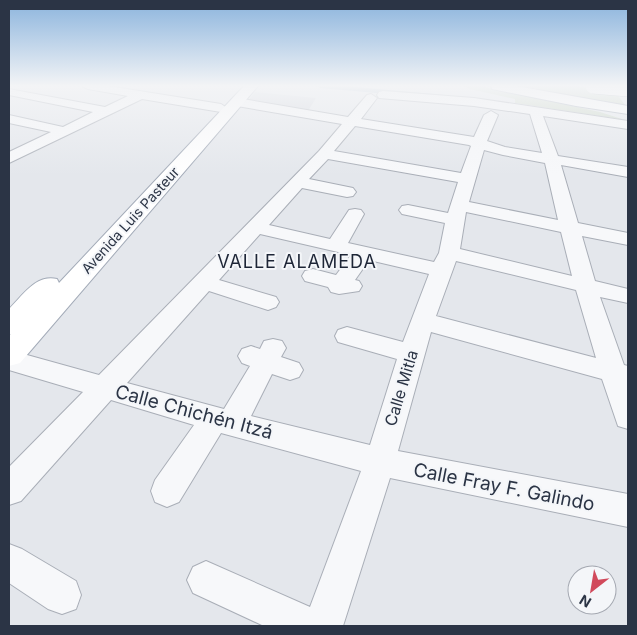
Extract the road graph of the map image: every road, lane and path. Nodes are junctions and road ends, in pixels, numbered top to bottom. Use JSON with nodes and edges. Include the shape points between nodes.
{"nodes":[{"id":1,"x":96,"y":116,"type":"edge"},
{"id":2,"x":215,"y":116,"type":"edge"},
{"id":3,"x":217,"y":116,"type":"edge"},
{"id":4,"x":309,"y":116,"type":"edge"},
{"id":5,"x":356,"y":116,"type":"edge"},
{"id":6,"x":491,"y":116,"type":"edge"},
{"id":7,"x":536,"y":116,"type":"edge"},
{"id":8,"x":564,"y":116,"type":"edge"},
{"id":9,"x":426,"y":117,"type":"dead end"},
{"id":10,"x":9,"y":119,"type":"edge"},
{"id":11,"x":348,"y":124,"type":"junction"},
{"id":12,"x":628,"y":126,"type":"edge"},
{"id":13,"x":65,"y":131,"type":"junction"},
{"id":14,"x":417,"y":132,"type":"junction"},
{"id":15,"x":486,"y":147,"type":"junction"},
{"id":16,"x":324,"y":154,"type":"junction"},
{"id":17,"x":10,"y":156,"type":"edge"},
{"id":18,"x":550,"y":160,"type":"junction"},
{"id":19,"x":628,"y":172,"type":"edge"},
{"id":20,"x":467,"y":179,"type":"junction"},
{"id":21,"x":298,"y":182,"type":"junction"},
{"id":22,"x":337,"y":190,"type":"dead end"},
{"id":23,"x":420,"y":213,"type":"dead end"},
{"id":24,"x":458,"y":213,"type":"junction"},
{"id":25,"x":351,"y":221,"type":"dead end"},
{"id":26,"x":254,"y":227,"type":"junction"},
{"id":27,"x":570,"y":227,"type":"junction"},
{"id":28,"x":628,"y":239,"type":"edge"},
{"id":29,"x":335,"y":247,"type":"junction"},
{"id":30,"x":363,"y":252,"type":"junction"},
{"id":31,"x":445,"y":262,"type":"junction"},
{"id":32,"x":313,"y":276,"type":"dead end"},
{"id":33,"x":202,"y":282,"type":"junction"},
{"id":34,"x":586,"y":287,"type":"junction"},
{"id":35,"x":628,"y":296,"type":"edge"},
{"id":36,"x":255,"y":298,"type":"dead end"},
{"id":37,"x":422,"y":321,"type":"junction"},
{"id":38,"x":9,"y":325,"type":"edge"},
{"id":39,"x":361,"y":339,"type":"dead end"},
{"id":40,"x":411,"y":354,"type":"junction"},
{"id":41,"x":9,"y":355,"type":"edge"},
{"id":42,"x":270,"y":359,"type":"dead end"},
{"id":43,"x":9,"y":360,"type":"edge"},
{"id":44,"x":621,"y":374,"type":"edge"},
{"id":45,"x":105,"y":388,"type":"junction"},
{"id":46,"x":628,"y":417,"type":"edge"},
{"id":47,"x":223,"y":421,"type":"junction"},
{"id":48,"x":380,"y":462,"type":"junction"},
{"id":49,"x":9,"y":490,"type":"edge"},
{"id":50,"x":167,"y":491,"type":"dead end"},
{"id":51,"x":628,"y":511,"type":"edge"},
{"id":52,"x":9,"y":562,"type":"edge"},
{"id":53,"x":206,"y":580,"type":"dead end"},
{"id":54,"x":62,"y":595,"type":"dead end"},
{"id":55,"x":308,"y":626,"type":"edge"},
{"id":56,"x":324,"y":626,"type":"edge"}],
"edges":[{"from":1,"to":13,"type":"street"},
{"from":2,"to":38,"type":"main road","name":"Avenida Luis Pasteur"},
{"from":3,"to":41,"type":"main road","name":"Avenida Luis Pasteur"},
{"from":4,"to":11,"type":"street"},
{"from":5,"to":11,"type":"street"},
{"from":6,"to":15,"type":"street","name":"Calle Mitla"},
{"from":7,"to":18,"type":"street"},
{"from":8,"to":12,"type":"street"},
{"from":9,"to":14,"type":"street"},
{"from":10,"to":13,"type":"street"},
{"from":11,"to":14,"type":"street"},
{"from":11,"to":15,"type":"street"},
{"from":11,"to":16,"type":"street"},
{"from":13,"to":17,"type":"street"},
{"from":14,"to":15,"type":"street"},
{"from":15,"to":18,"type":"street"},
{"from":15,"to":20,"type":"street","name":"Calle Mitla"},
{"from":16,"to":20,"type":"street","via":[[398,177]]},
{"from":16,"to":21,"type":"street"},
{"from":18,"to":19,"type":"street"},
{"from":18,"to":27,"type":"street"},
{"from":20,"to":24,"type":"street","name":"Calle Mitla"},
{"from":21,"to":22,"type":"street"},
{"from":21,"to":26,"type":"street"},
{"from":23,"to":24,"type":"street"},
{"from":24,"to":27,"type":"street"},
{"from":24,"to":31,"type":"street","name":"Calle Mitla"},
{"from":25,"to":29,"type":"street"},
{"from":26,"to":29,"type":"street"},
{"from":26,"to":33,"type":"street"},
{"from":27,"to":28,"type":"street"},
{"from":27,"to":34,"type":"street"},
{"from":29,"to":30,"type":"street"},
{"from":30,"to":31,"type":"street"},
{"from":30,"to":32,"type":"street","via":[[344,285]]},
{"from":31,"to":34,"type":"street"},
{"from":31,"to":37,"type":"street","name":"Calle Mitla"},
{"from":33,"to":36,"type":"street"},
{"from":33,"to":45,"type":"street"},
{"from":34,"to":35,"type":"street"},
{"from":34,"to":44,"type":"street"},
{"from":37,"to":40,"type":"street","name":"Calle Mitla"},
{"from":37,"to":44,"type":"street"},
{"from":39,"to":40,"type":"street"},
{"from":40,"to":48,"type":"street","name":"Calle Mitla"},
{"from":42,"to":47,"type":"street"},
{"from":43,"to":45,"type":"street","name":"Calle Chichén Itzá"},
{"from":44,"to":46,"type":"street"},
{"from":45,"to":47,"type":"street","name":"Calle Chichén Itzá"},
{"from":45,"to":49,"type":"street"},
{"from":47,"to":48,"type":"street","name":"Calle Chichén Itzá"},
{"from":47,"to":50,"type":"street"},
{"from":48,"to":51,"type":"street","name":"Calle Fray F. Galindo"},
{"from":48,"to":56,"type":"street","name":"Calle Mitla"},
{"from":52,"to":54,"type":"street"},
{"from":53,"to":55,"type":"street"}]}
